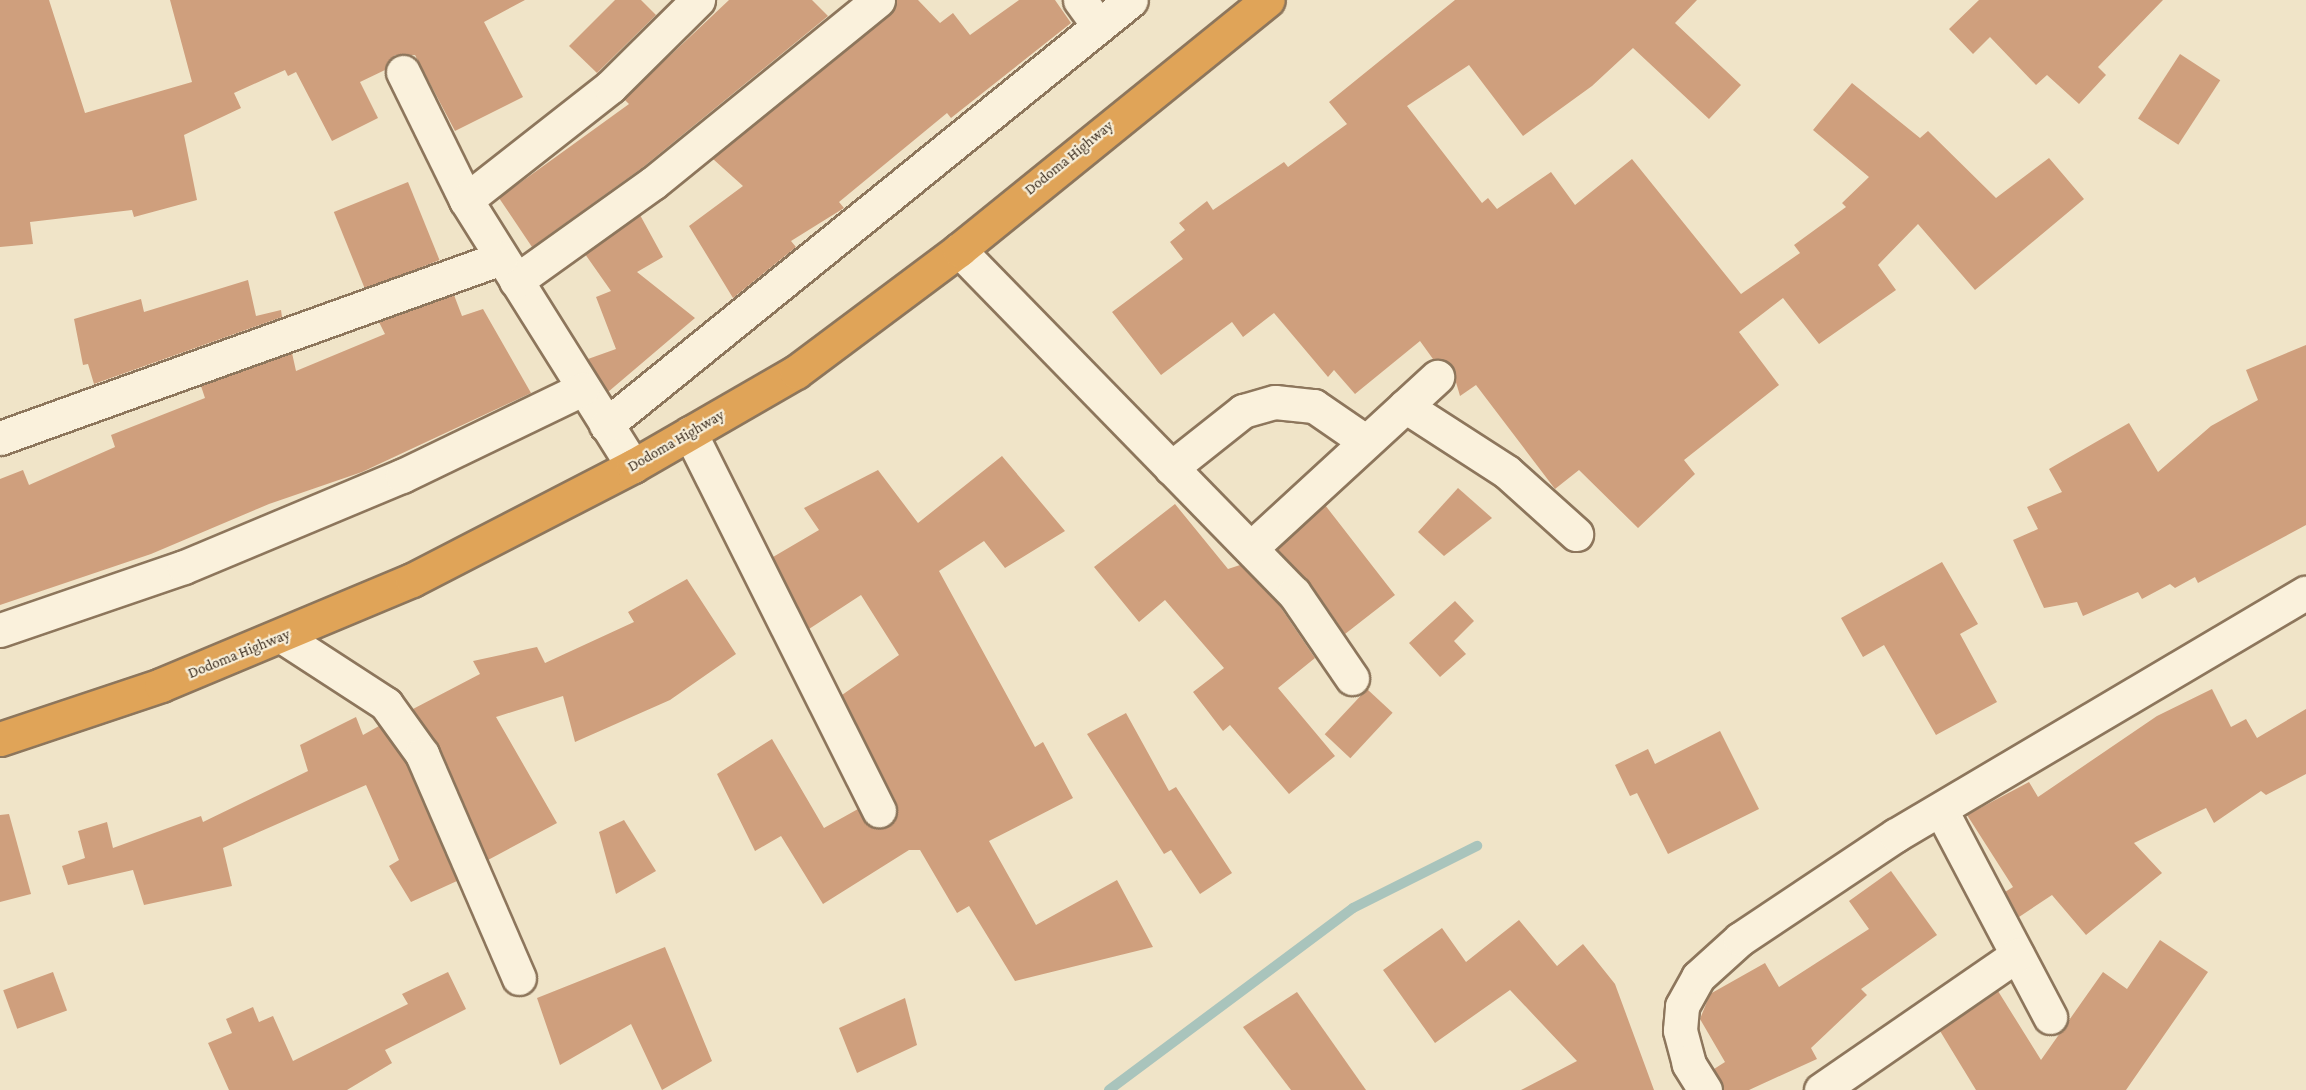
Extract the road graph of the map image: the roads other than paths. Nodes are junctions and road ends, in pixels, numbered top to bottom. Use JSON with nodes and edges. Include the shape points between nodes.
{"nodes":[{"id":1,"x":698,"y":0,"type":"edge"},
{"id":2,"x":878,"y":0,"type":"edge"},
{"id":3,"x":1131,"y":0,"type":"edge"},
{"id":4,"x":1268,"y":0,"type":"edge"},
{"id":5,"x":1089,"y":13,"type":"edge"},
{"id":6,"x":403,"y":72,"type":"dead end"},
{"id":7,"x":466,"y":200,"type":"junction"},
{"id":8,"x":959,"y":249,"type":"junction"},
{"id":9,"x":508,"y":270,"type":"junction"},
{"id":10,"x":1437,"y":377,"type":"dead end"},
{"id":11,"x":582,"y":389,"type":"junction"},
{"id":12,"x":1405,"y":406,"type":"junction"},
{"id":13,"x":606,"y":425,"type":"junction"},
{"id":14,"x":690,"y":433,"type":"junction"},
{"id":15,"x":0,"y":438,"type":"edge"},
{"id":16,"x":1365,"y":441,"type":"junction"},
{"id":17,"x":633,"y":466,"type":"junction"},
{"id":18,"x":1171,"y":468,"type":"junction"},
{"id":19,"x":1576,"y":534,"type":"dead end"},
{"id":20,"x":1251,"y":548,"type":"junction"},
{"id":21,"x":2306,"y":593,"type":"edge"},
{"id":22,"x":0,"y":630,"type":"edge"},
{"id":23,"x":283,"y":637,"type":"junction"},
{"id":24,"x":1352,"y":678,"type":"dead end"},
{"id":25,"x":0,"y":739,"type":"edge"},
{"id":26,"x":879,"y":810,"type":"dead end"},
{"id":27,"x":1941,"y":810,"type":"junction"},
{"id":28,"x":2017,"y":955,"type":"junction"},
{"id":29,"x":519,"y":978,"type":"dead end"},
{"id":30,"x":2050,"y":1017,"type":"dead end"},
{"id":31,"x":1705,"y":1090,"type":"edge"},
{"id":32,"x":1821,"y":1090,"type":"edge"}],
"edges":[{"from":1,"to":7,"type":"street","via":[[610,87]]},
{"from":2,"to":9,"type":"street","via":[[653,183]]},
{"from":3,"to":5,"type":"street"},
{"from":4,"to":8,"type":"highway","name":"Dodoma Highway"},
{"from":5,"to":13,"type":"street"},
{"from":6,"to":7,"type":"street"},
{"from":7,"to":9,"type":"street"},
{"from":8,"to":14,"type":"highway","name":"Dodoma Highway","via":[[796,372]]},
{"from":8,"to":18,"type":"street"},
{"from":9,"to":11,"type":"street"},
{"from":9,"to":15,"type":"street"},
{"from":10,"to":12,"type":"street"},
{"from":11,"to":13,"type":"street"},
{"from":11,"to":22,"type":"street","via":[[402,476],[206,558]]},
{"from":12,"to":16,"type":"street"},
{"from":12,"to":19,"type":"street","via":[[1507,472]]},
{"from":13,"to":17,"type":"street"},
{"from":14,"to":17,"type":"highway","name":"Dodoma Highway"},
{"from":14,"to":26,"type":"street"},
{"from":16,"to":18,"type":"street","via":[[1314,406],[1275,402],[1243,411]]},
{"from":16,"to":20,"type":"street"},
{"from":17,"to":23,"type":"highway","name":"Dodoma Highway","via":[[412,580]]},
{"from":18,"to":20,"type":"street"},
{"from":20,"to":24,"type":"street","via":[[1294,593]]},
{"from":21,"to":27,"type":"street"},
{"from":23,"to":25,"type":"highway","name":"Dodoma Highway"},
{"from":23,"to":29,"type":"street","via":[[386,704],[422,754]]},
{"from":27,"to":28,"type":"street"},
{"from":27,"to":31,"type":"street","via":[[1821,882],[1740,939],[1698,977],[1682,1006],[1680,1030],[1689,1064]]},
{"from":28,"to":30,"type":"street"},
{"from":28,"to":32,"type":"street"}]}
